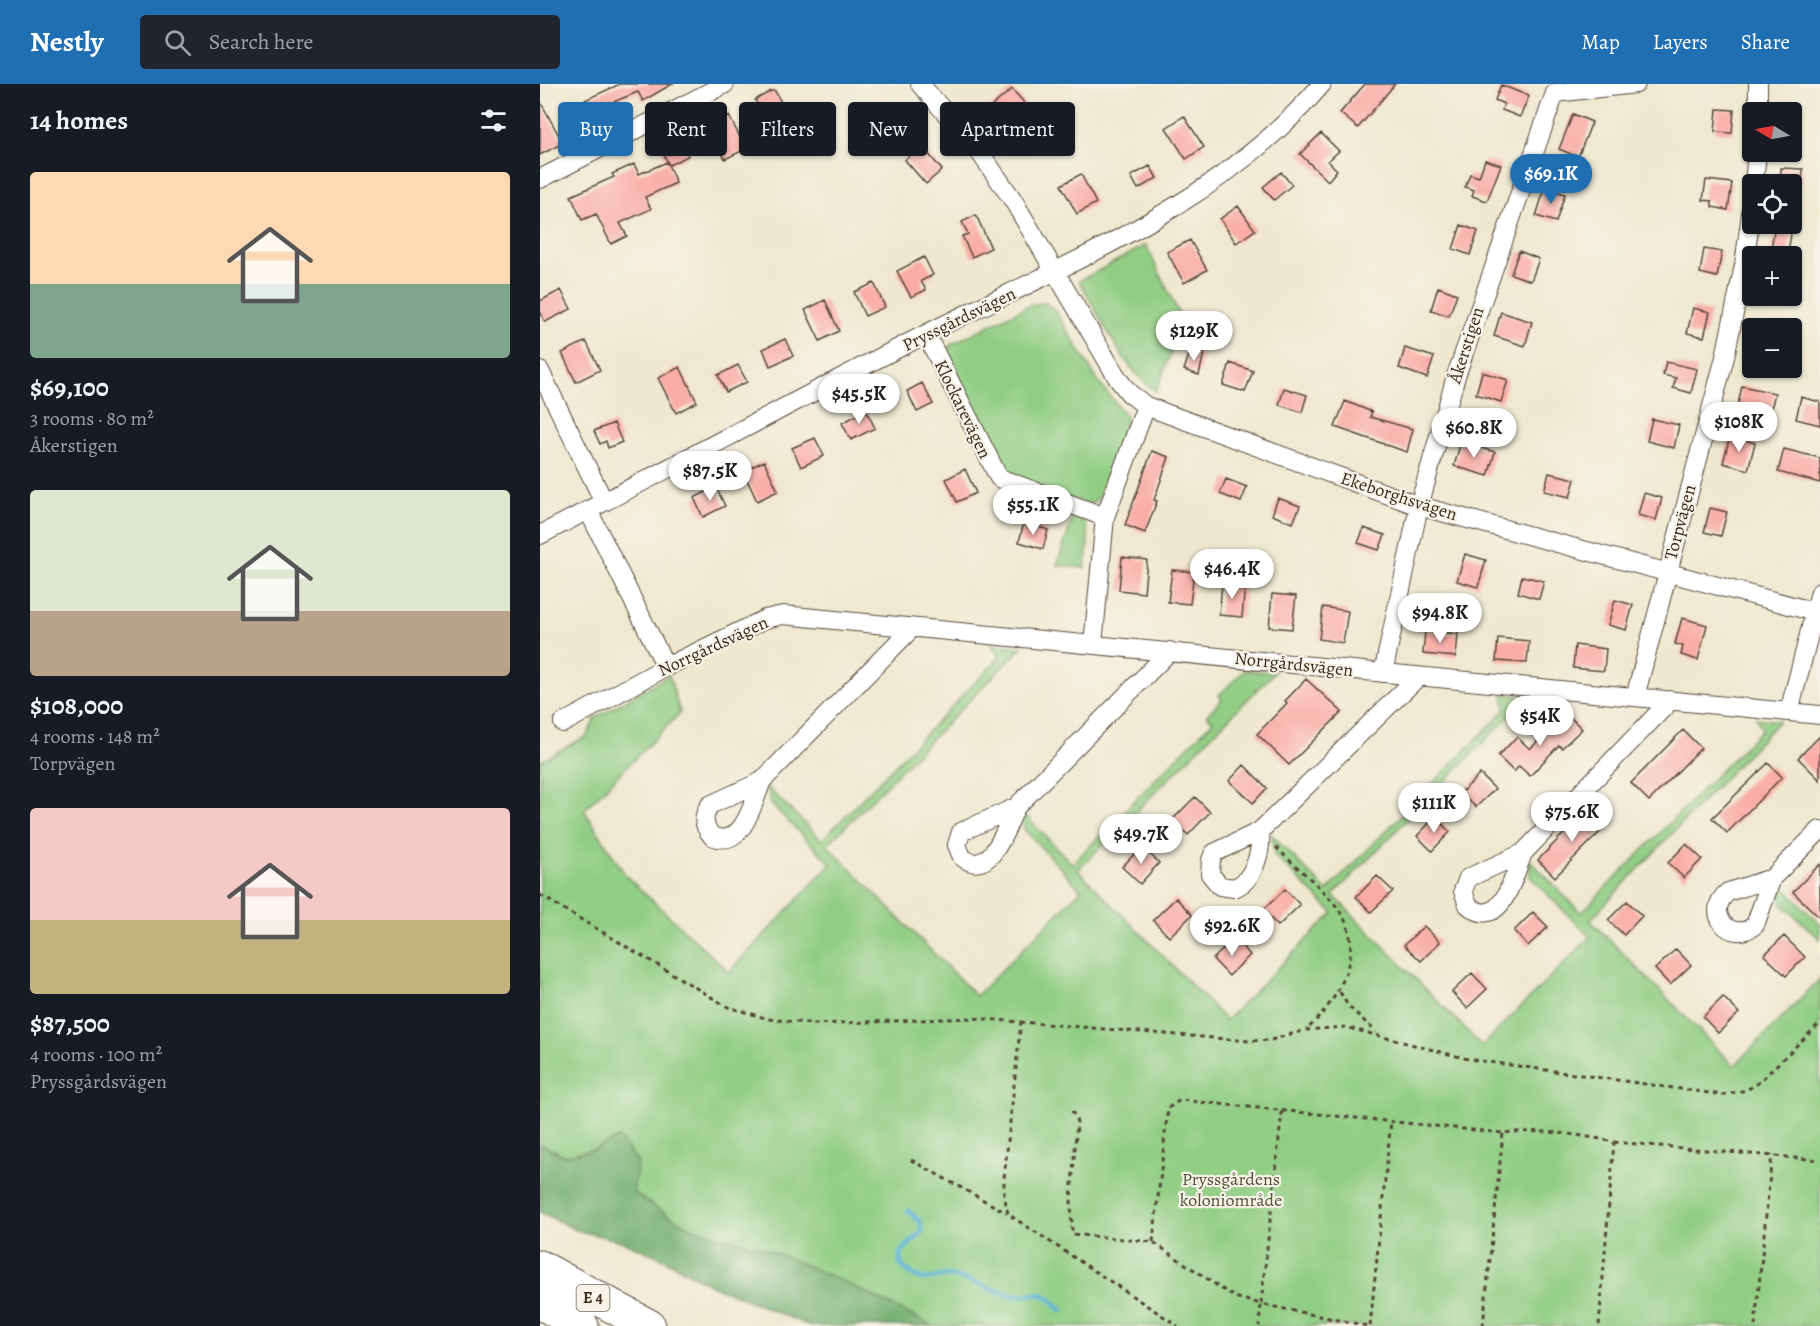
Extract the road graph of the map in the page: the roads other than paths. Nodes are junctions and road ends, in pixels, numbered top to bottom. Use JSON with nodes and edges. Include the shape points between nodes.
{"nodes":[{"id":1,"x":725,"y":84,"type":"edge"},
{"id":2,"x":920,"y":84,"type":"edge"},
{"id":3,"x":1322,"y":84,"type":"edge"},
{"id":4,"x":1636,"y":84,"type":"edge"},
{"id":5,"x":1758,"y":84,"type":"edge"},
{"id":6,"x":1551,"y":89,"type":"edge"},
{"id":7,"x":1758,"y":102,"type":"edge"},
{"id":8,"x":540,"y":179,"type":"edge"},
{"id":9,"x":1748,"y":234,"type":"edge"},
{"id":10,"x":1055,"y":272,"type":"junction"},
{"id":11,"x":926,"y":334,"type":"junction"},
{"id":12,"x":540,"y":370,"type":"edge"},
{"id":13,"x":1146,"y":406,"type":"junction"},
{"id":14,"x":596,"y":506,"type":"junction"},
{"id":15,"x":1419,"y":506,"type":"junction"},
{"id":16,"x":1105,"y":518,"type":"junction"},
{"id":17,"x":540,"y":535,"type":"edge"},
{"id":18,"x":1667,"y":572,"type":"junction"},
{"id":19,"x":1820,"y":592,"type":"edge"},
{"id":20,"x":1815,"y":612,"type":"junction"},
{"id":21,"x":911,"y":629,"type":"junction"},
{"id":22,"x":1093,"y":645,"type":"junction"},
{"id":23,"x":1170,"y":651,"type":"junction"},
{"id":24,"x":666,"y":667,"type":"junction"},
{"id":25,"x":1383,"y":673,"type":"junction"},
{"id":26,"x":1417,"y":678,"type":"junction"},
{"id":27,"x":1635,"y":697,"type":"junction"},
{"id":28,"x":1671,"y":700,"type":"junction"},
{"id":29,"x":1789,"y":712,"type":"junction"},
{"id":30,"x":1820,"y":715,"type":"edge"},
{"id":31,"x":563,"y":723,"type":"dead end"},
{"id":32,"x":762,"y":781,"type":"dead end"},
{"id":33,"x":1016,"y":807,"type":"dead end"},
{"id":34,"x":1820,"y":830,"type":"edge"},
{"id":35,"x":1260,"y":831,"type":"road end"},
{"id":36,"x":1523,"y":853,"type":"dead end"},
{"id":37,"x":1772,"y":878,"type":"dead end"},
{"id":38,"x":540,"y":1267,"type":"edge"},
{"id":39,"x":540,"y":1302,"type":"edge"},
{"id":40,"x":582,"y":1326,"type":"edge"},
{"id":41,"x":649,"y":1326,"type":"edge"}],
"edges":[{"from":1,"to":8,"type":"street"},
{"from":2,"to":10,"type":"street","name":"Ekeborghsvägen","via":[[984,159]]},
{"from":3,"to":10,"type":"street","name":"Pryssgårdsvägen","via":[[1236,167],[1176,206]]},
{"from":4,"to":6,"type":"street"},
{"from":5,"to":7,"type":"street"},
{"from":6,"to":15,"type":"street","name":"Åkerstigen","via":[[1482,294]]},
{"from":9,"to":18,"type":"street","name":"Torpvägen","via":[[1725,357]]},
{"from":10,"to":11,"type":"street","name":"Pryssgårdsvägen"},
{"from":10,"to":13,"type":"street","name":"Ekeborghsvägen","via":[[1118,379]]},
{"from":11,"to":14,"type":"street","name":"Pryssgårdsvägen"},
{"from":11,"to":16,"type":"street","name":"Klockarevägen","via":[[999,478]]},
{"from":12,"to":14,"type":"street"},
{"from":13,"to":15,"type":"street","name":"Ekeborghsvägen"},
{"from":13,"to":16,"type":"street"},
{"from":14,"to":17,"type":"street","name":"Pryssgårdsvägen"},
{"from":14,"to":24,"type":"street"},
{"from":15,"to":18,"type":"street","name":"Ekeborghsvägen"},
{"from":15,"to":25,"type":"street","name":"Åkerstigen"},
{"from":16,"to":22,"type":"street"},
{"from":18,"to":20,"type":"street","name":"Ekeborghsvägen"},
{"from":18,"to":27,"type":"street","name":"Torpvägen"},
{"from":19,"to":20,"type":"street"},
{"from":20,"to":29,"type":"street"},
{"from":21,"to":22,"type":"street","name":"Norrgårdsvägen"},
{"from":21,"to":24,"type":"street","name":"Norrgårdsvägen","via":[[783,615],[765,619]]},
{"from":21,"to":32,"type":"street"},
{"from":22,"to":23,"type":"street","name":"Norrgårdsvägen"},
{"from":23,"to":25,"type":"street","name":"Norrgårdsvägen"},
{"from":23,"to":33,"type":"street"},
{"from":24,"to":31,"type":"street","name":"Norrgårdsvägen"},
{"from":25,"to":26,"type":"street","name":"Norrgårdsvägen"},
{"from":26,"to":27,"type":"street","name":"Norrgårdsvägen"},
{"from":26,"to":35,"type":"street"},
{"from":27,"to":28,"type":"street","name":"Norrgårdsvägen"},
{"from":28,"to":29,"type":"street","name":"Norrgårdsvägen"},
{"from":28,"to":36,"type":"street"},
{"from":29,"to":30,"type":"street","name":"Norrgårdsvägen"},
{"from":34,"to":37,"type":"street"},
{"from":38,"to":41,"type":"highway","number":"E 4"},
{"from":39,"to":40,"type":"highway","number":"E 4"}]}
